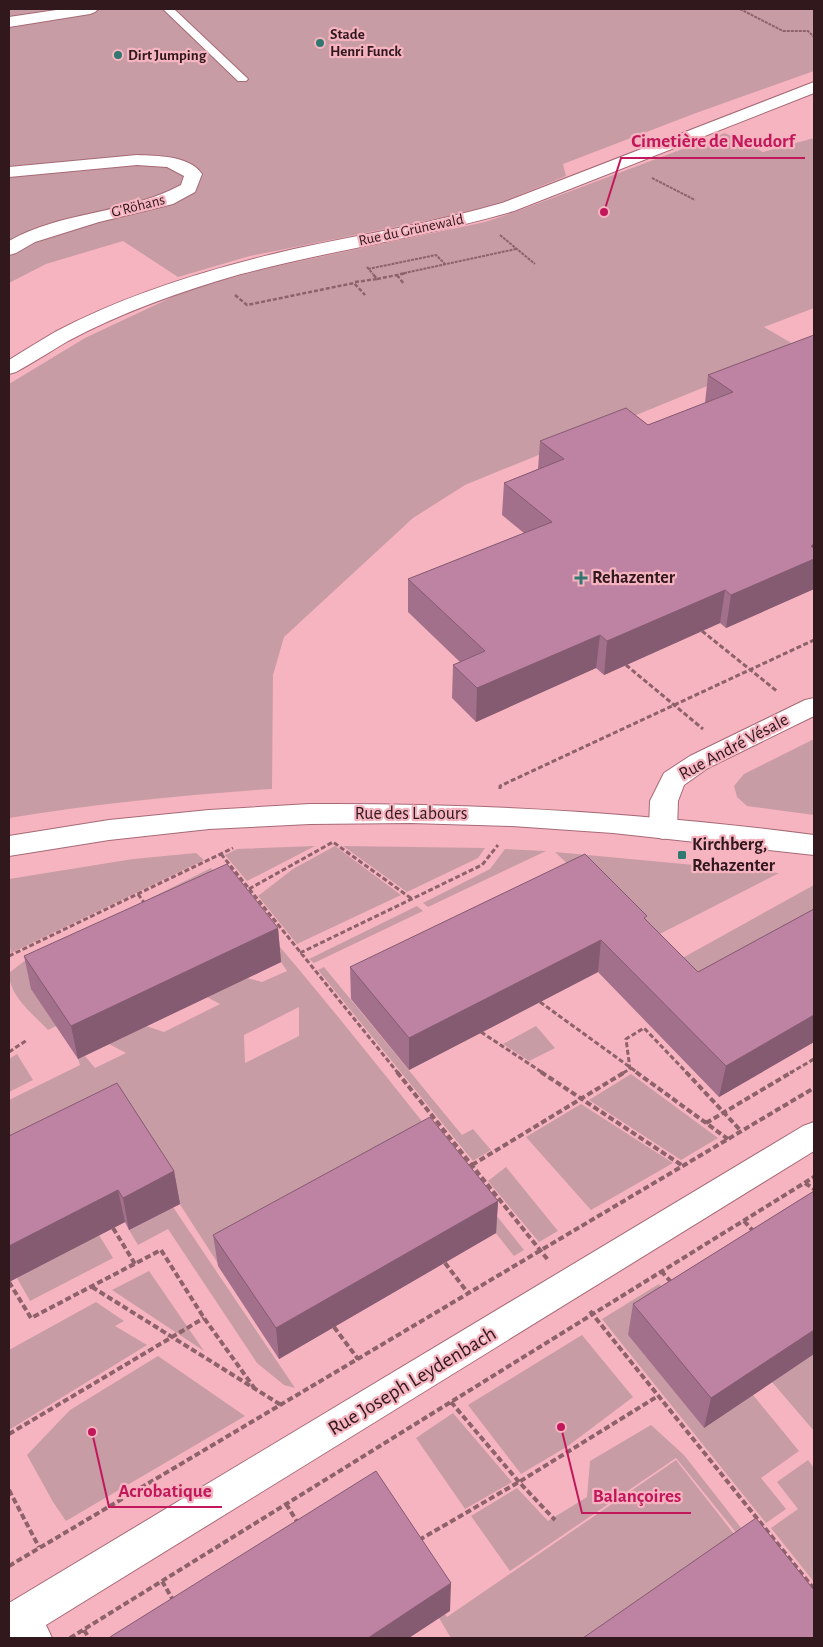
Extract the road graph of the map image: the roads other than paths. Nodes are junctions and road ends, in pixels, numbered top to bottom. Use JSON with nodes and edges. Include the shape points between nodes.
{"nodes":[{"id":1,"x":90,"y":9,"type":"edge"},
{"id":2,"x":168,"y":9,"type":"edge"},
{"id":3,"x":9,"y":22,"type":"edge"},
{"id":4,"x":242,"y":78,"type":"dead end"},
{"id":5,"x":814,"y":87,"type":"edge"},
{"id":6,"x":9,"y":172,"type":"edge"},
{"id":7,"x":9,"y":249,"type":"edge"},
{"id":8,"x":9,"y":368,"type":"edge"},
{"id":9,"x":808,"y":709,"type":"edge"},
{"id":10,"x":663,"y":829,"type":"junction"},
{"id":11,"x":814,"y":845,"type":"edge"},
{"id":12,"x":9,"y":846,"type":"edge"},
{"id":13,"x":814,"y":1136,"type":"edge"},
{"id":14,"x":21,"y":1627,"type":"edge"}],
"edges":[{"from":1,"to":3,"type":"main road"},
{"from":2,"to":4,"type":"lane"},
{"from":5,"to":8,"type":"main road","name":"Rue du Grünewald","via":[[508,207],[259,263],[182,285],[118,310],[34,351]]},
{"from":6,"to":7,"type":"main road","name":"G'Röhans","via":[[137,160],[171,162],[193,174],[189,188],[167,200],[28,238]]},
{"from":9,"to":10,"type":"main road","name":"Rue André Vésale","via":[[699,762],[673,780],[664,801]]},
{"from":10,"to":11,"type":"main road","name":"Rue des Labours"},
{"from":10,"to":12,"type":"main road","name":"Rue des Labours","via":[[499,815],[276,815],[160,823]]},
{"from":13,"to":14,"type":"main road","name":"Rue Joseph Leydenbach"}]}
